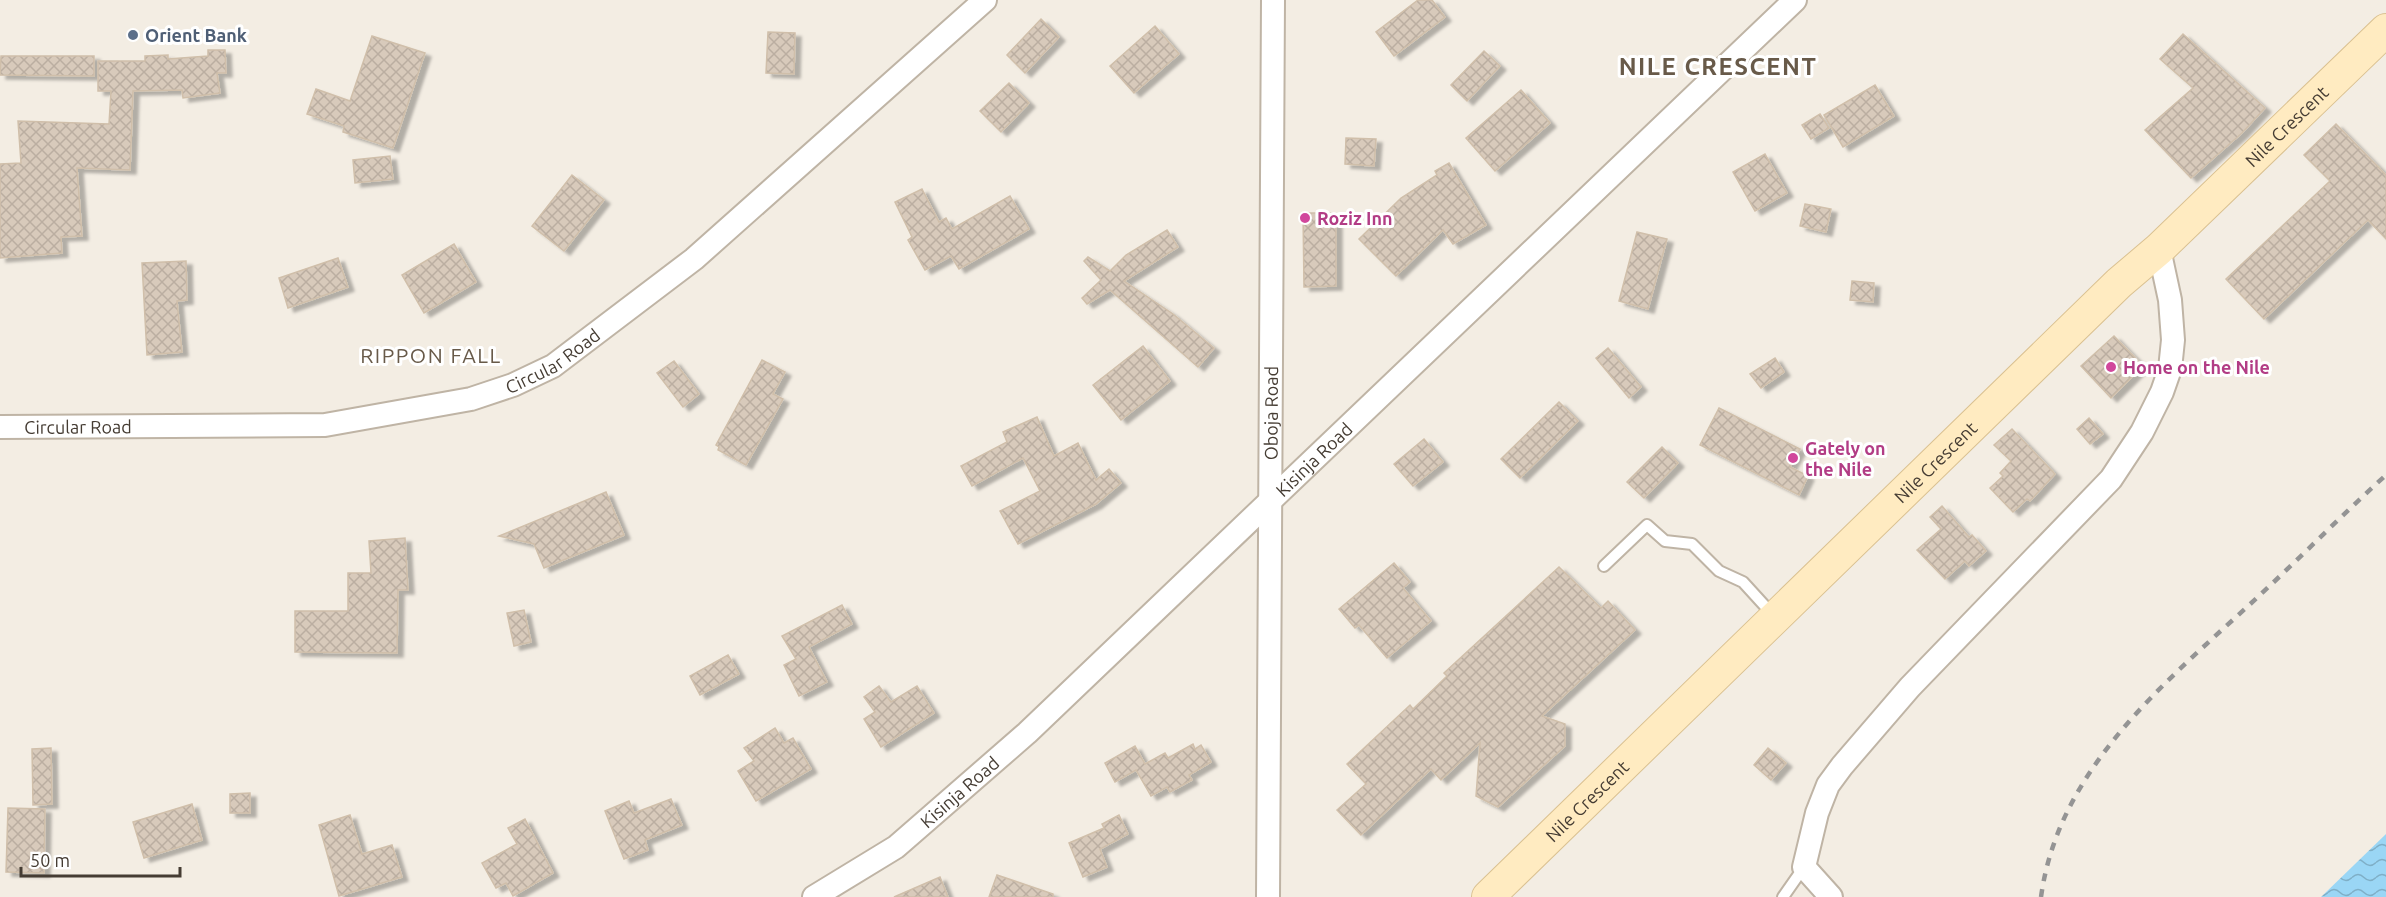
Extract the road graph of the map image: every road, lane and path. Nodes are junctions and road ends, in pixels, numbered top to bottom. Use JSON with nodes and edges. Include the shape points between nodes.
{"nodes":[{"id":1,"x":985,"y":0,"type":"edge"},
{"id":2,"x":1273,"y":0,"type":"edge"},
{"id":3,"x":1795,"y":0,"type":"edge"},
{"id":4,"x":2386,"y":30,"type":"edge"},
{"id":5,"x":2159,"y":249,"type":"junction"},
{"id":6,"x":0,"y":427,"type":"edge"},
{"id":7,"x":1270,"y":502,"type":"junction"},
{"id":8,"x":1604,"y":566,"type":"dead end"},
{"id":9,"x":1776,"y":618,"type":"junction"},
{"id":10,"x":1804,"y":867,"type":"junction"},
{"id":11,"x":814,"y":897,"type":"edge"},
{"id":12,"x":1268,"y":897,"type":"edge"},
{"id":13,"x":1488,"y":897,"type":"edge"},
{"id":14,"x":1783,"y":897,"type":"edge"},
{"id":15,"x":1831,"y":897,"type":"edge"}],
"edges":[{"from":1,"to":6,"type":"street","name":"Circular Road","via":[[694,260],[553,366],[513,385],[471,399],[325,425]]},
{"from":2,"to":7,"type":"street","name":"Oboja Road"},
{"from":3,"to":7,"type":"street","name":"Kisinja Road"},
{"from":4,"to":5,"type":"street","name":"Nile Crescent"},
{"from":5,"to":9,"type":"street","name":"Nile Crescent","via":[[2119,283]]},
{"from":5,"to":10,"type":"street","via":[[2172,311],[2173,340],[2170,369],[2142,432],[2111,479],[1910,687],[1842,766],[1828,785],[1817,813]]},
{"from":7,"to":11,"type":"street","name":"Kisinja Road","via":[[1027,734],[914,832]]},
{"from":7,"to":12,"type":"street","name":"Oboja Road"},
{"from":8,"to":9,"type":"lane","via":[[1647,525],[1665,541],[1692,544],[1719,571],[1743,582]]},
{"from":9,"to":13,"type":"street","name":"Nile Crescent"},
{"from":10,"to":14,"type":"lane"},
{"from":10,"to":15,"type":"street"}]}
